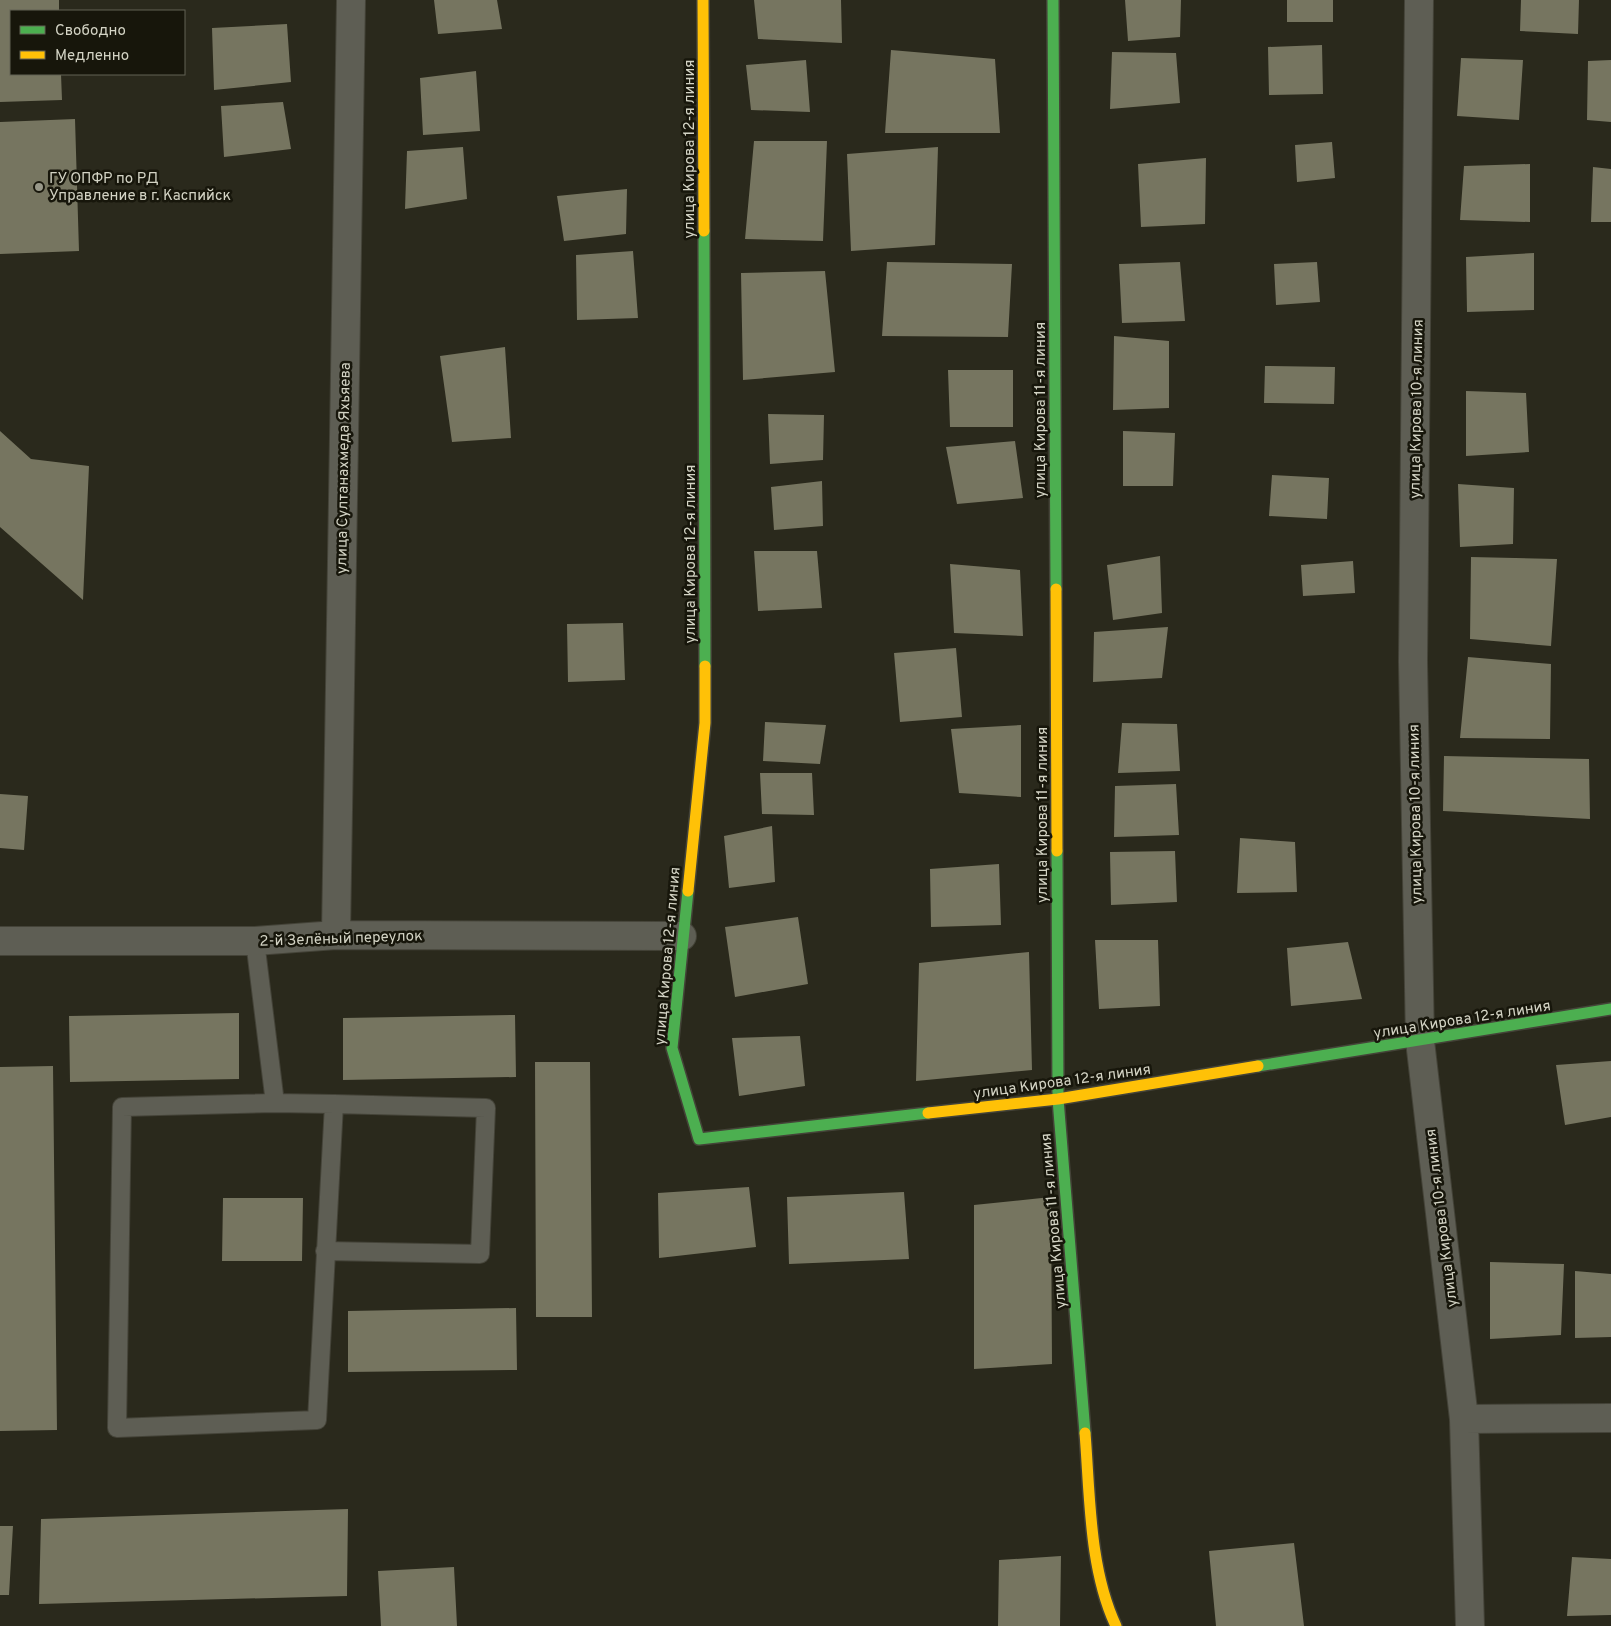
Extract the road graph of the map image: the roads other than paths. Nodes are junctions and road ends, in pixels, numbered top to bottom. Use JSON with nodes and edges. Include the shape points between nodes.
{"nodes":[{"id":1,"x":350,"y":0,"type":"edge"},
{"id":2,"x":703,"y":0,"type":"edge"},
{"id":3,"x":1053,"y":0,"type":"edge"},
{"id":4,"x":1419,"y":0,"type":"edge"},
{"id":5,"x":336,"y":935,"type":"junction"},
{"id":6,"x":682,"y":936,"type":"junction"},
{"id":7,"x":0,"y":941,"type":"edge"},
{"id":8,"x":255,"y":941,"type":"junction"},
{"id":9,"x":1611,"y":1009,"type":"edge"},
{"id":10,"x":1420,"y":1041,"type":"junction"},
{"id":11,"x":1058,"y":1099,"type":"junction"},
{"id":12,"x":275,"y":1104,"type":"junction"},
{"id":13,"x":334,"y":1104,"type":"junction"},
{"id":14,"x":326,"y":1251,"type":"junction"},
{"id":15,"x":1611,"y":1418,"type":"edge"},
{"id":16,"x":1464,"y":1419,"type":"junction"},
{"id":17,"x":1116,"y":1626,"type":"edge"},
{"id":18,"x":1470,"y":1626,"type":"edge"}],
"edges":[{"from":1,"to":5,"type":"street","name":"улица Султанахмеда Яхьяева"},
{"from":2,"to":6,"type":"street","name":"улица Кирова 12-я линия","via":[[705,722]]},
{"from":3,"to":11,"type":"street","name":"улица Кирова 11-я линия"},
{"from":4,"to":10,"type":"street","name":"улица Кирова 10-я линия","via":[[1412,662]]},
{"from":5,"to":6,"type":"street","name":"2-й Зелёный переулок"},
{"from":5,"to":8,"type":"street","name":"2-й Зелёный переулок"},
{"from":6,"to":11,"type":"street","name":"улица Кирова 12-я линия","via":[[672,1048],[699,1140]]},
{"from":7,"to":8,"type":"street","name":"2-й Зелёный переулок"},
{"from":8,"to":12,"type":"lane"},
{"from":9,"to":10,"type":"street","name":"улица Кирова 12-я линия"},
{"from":10,"to":11,"type":"street","name":"улица Кирова 12-я линия"},
{"from":10,"to":16,"type":"street","name":"улица Кирова 10-я линия"},
{"from":11,"to":17,"type":"street","name":"улица Кирова 11-я линия","via":[[1094,1545]]},
{"from":12,"to":13,"type":"lane"},
{"from":12,"to":14,"type":"lane","via":[[122,1107],[117,1428],[317,1420]]},
{"from":13,"to":14,"type":"lane"},
{"from":13,"to":14,"type":"lane","via":[[486,1108],[480,1254]]},
{"from":15,"to":16,"type":"street"},
{"from":16,"to":18,"type":"street","name":"улица Кирова 10-я линия"}]}
